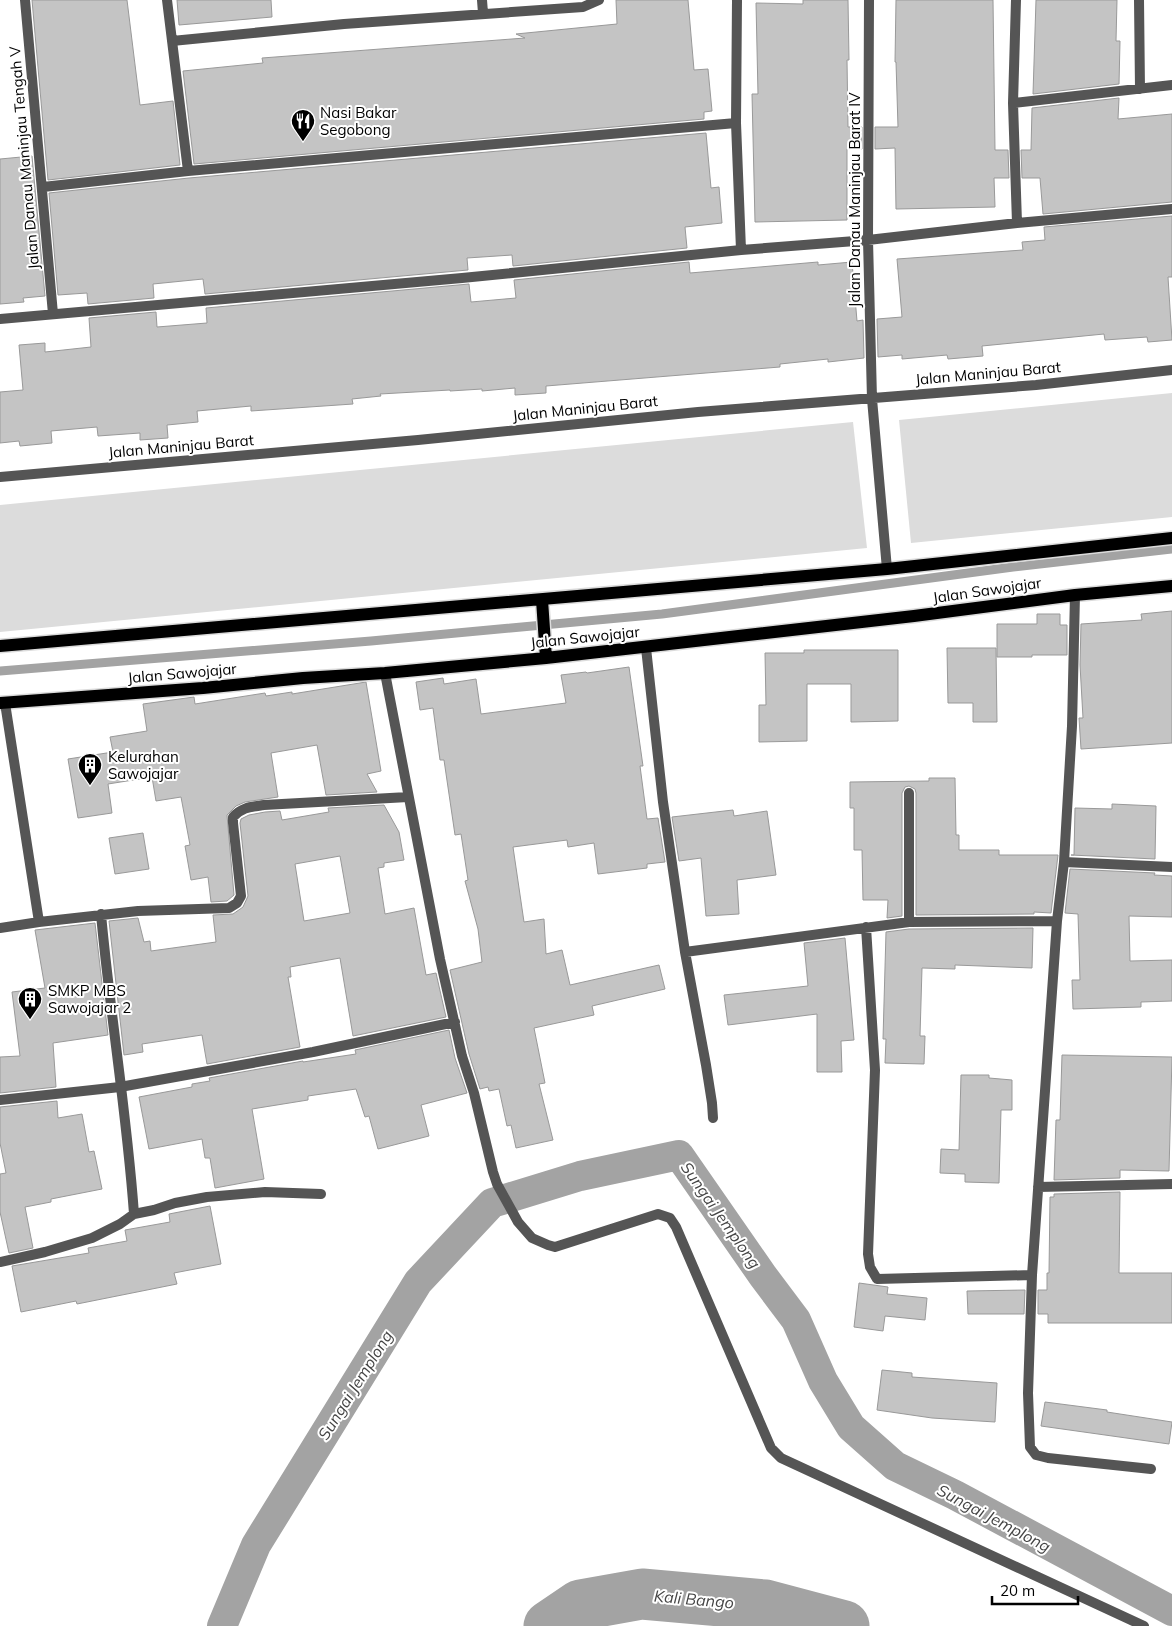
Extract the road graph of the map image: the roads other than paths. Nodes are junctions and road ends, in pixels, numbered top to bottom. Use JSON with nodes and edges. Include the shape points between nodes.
{"nodes":[{"id":1,"x":25,"y":0,"type":"edge"},
{"id":2,"x":168,"y":0,"type":"edge"},
{"id":3,"x":482,"y":0,"type":"edge"},
{"id":4,"x":598,"y":0,"type":"edge"},
{"id":5,"x":737,"y":0,"type":"edge"},
{"id":6,"x":869,"y":0,"type":"edge"},
{"id":7,"x":1016,"y":0,"type":"edge"},
{"id":8,"x":1138,"y":0,"type":"edge"},
{"id":9,"x":483,"y":14,"type":"junction"},
{"id":10,"x":172,"y":41,"type":"junction"},
{"id":11,"x":1172,"y":85,"type":"edge"},
{"id":12,"x":1140,"y":89,"type":"junction"},
{"id":13,"x":1013,"y":103,"type":"junction"},
{"id":14,"x":736,"y":123,"type":"junction"},
{"id":15,"x":188,"y":171,"type":"junction"},
{"id":16,"x":42,"y":186,"type":"junction"},
{"id":17,"x":1172,"y":209,"type":"edge"},
{"id":18,"x":1018,"y":223,"type":"junction"},
{"id":19,"x":868,"y":240,"type":"junction"},
{"id":20,"x":741,"y":250,"type":"junction"},
{"id":21,"x":53,"y":314,"type":"junction"},
{"id":22,"x":0,"y":319,"type":"edge"},
{"id":23,"x":1172,"y":370,"type":"edge"},
{"id":24,"x":872,"y":399,"type":"junction"},
{"id":25,"x":0,"y":477,"type":"edge"},
{"id":26,"x":1172,"y":538,"type":"edge"},
{"id":27,"x":887,"y":569,"type":"junction"},
{"id":28,"x":1172,"y":586,"type":"edge"},
{"id":29,"x":1075,"y":595,"type":"junction"},
{"id":30,"x":542,"y":600,"type":"junction"},
{"id":31,"x":0,"y":646,"type":"edge"},
{"id":32,"x":646,"y":648,"type":"junction"},
{"id":33,"x":546,"y":658,"type":"junction"},
{"id":34,"x":385,"y":673,"type":"junction"},
{"id":35,"x":3,"y":703,"type":"edge"},
{"id":36,"x":909,"y":793,"type":"dead end"},
{"id":37,"x":408,"y":797,"type":"junction"},
{"id":38,"x":1064,"y":862,"type":"junction"},
{"id":39,"x":1172,"y":867,"type":"edge"},
{"id":40,"x":100,"y":914,"type":"junction"},
{"id":41,"x":1057,"y":921,"type":"junction"},
{"id":42,"x":39,"y":922,"type":"junction"},
{"id":43,"x":909,"y":922,"type":"junction"},
{"id":44,"x":866,"y":927,"type":"junction"},
{"id":45,"x":0,"y":928,"type":"edge"},
{"id":46,"x":685,"y":952,"type":"junction"},
{"id":47,"x":455,"y":1022,"type":"junction"},
{"id":48,"x":120,"y":1087,"type":"junction"},
{"id":49,"x":0,"y":1100,"type":"edge"},
{"id":50,"x":713,"y":1118,"type":"dead end"},
{"id":51,"x":1172,"y":1184,"type":"edge"},
{"id":52,"x":1038,"y":1187,"type":"junction"},
{"id":53,"x":321,"y":1194,"type":"dead end"},
{"id":54,"x":134,"y":1214,"type":"junction"},
{"id":55,"x":0,"y":1262,"type":"edge"},
{"id":56,"x":1032,"y":1275,"type":"junction"},
{"id":57,"x":1151,"y":1469,"type":"dead end"},
{"id":58,"x":1144,"y":1626,"type":"edge"}],
"edges":[{"from":1,"to":16,"type":"street","name":"Jalan Danau Maninjau Tengah V"},
{"from":2,"to":10,"type":"street"},
{"from":3,"to":9,"type":"street"},
{"from":4,"to":9,"type":"street","via":[[583,7]]},
{"from":5,"to":14,"type":"street"},
{"from":6,"to":19,"type":"street","name":"Jalan Danau Maninjau Barat IV"},
{"from":7,"to":13,"type":"street"},
{"from":8,"to":12,"type":"street"},
{"from":9,"to":10,"type":"street"},
{"from":10,"to":15,"type":"street"},
{"from":11,"to":12,"type":"street"},
{"from":12,"to":13,"type":"street"},
{"from":13,"to":18,"type":"street"},
{"from":14,"to":15,"type":"street"},
{"from":14,"to":20,"type":"street"},
{"from":15,"to":16,"type":"street"},
{"from":16,"to":21,"type":"street","name":"Jalan Danau Maninjau Tengah V"},
{"from":17,"to":18,"type":"street"},
{"from":18,"to":19,"type":"street"},
{"from":19,"to":20,"type":"street"},
{"from":19,"to":24,"type":"street","name":"Jalan Danau Maninjau Barat IV"},
{"from":20,"to":21,"type":"street"},
{"from":21,"to":22,"type":"street"},
{"from":23,"to":24,"type":"street","name":"Jalan Maninjau Barat"},
{"from":24,"to":25,"type":"street","name":"Jalan Maninjau Barat","via":[[698,412]]},
{"from":24,"to":27,"type":"street","name":"Jalan Danau Maninjau Barat IV"},
{"from":26,"to":27,"type":"main road","name":"Jalan Sawojajar"},
{"from":27,"to":30,"type":"main road","name":"Jalan Sawojajar"},
{"from":28,"to":29,"type":"main road","name":"Jalan Sawojajar"},
{"from":29,"to":32,"type":"main road","name":"Jalan Sawojajar"},
{"from":29,"to":38,"type":"street"},
{"from":30,"to":31,"type":"main road","name":"Jalan Sawojajar"},
{"from":30,"to":33,"type":"main road"},
{"from":32,"to":33,"type":"main road","name":"Jalan Sawojajar"},
{"from":32,"to":46,"type":"street","via":[[663,802]]},
{"from":33,"to":34,"type":"main road","name":"Jalan Sawojajar"},
{"from":34,"to":35,"type":"main road","name":"Jalan Sawojajar"},
{"from":34,"to":37,"type":"street"},
{"from":35,"to":42,"type":"street"},
{"from":36,"to":43,"type":"street"},
{"from":37,"to":40,"type":"street","via":[[244,808],[232,817],[241,896],[237,903],[229,908]]},
{"from":37,"to":47,"type":"street"},
{"from":38,"to":39,"type":"street"},
{"from":38,"to":41,"type":"street"},
{"from":40,"to":42,"type":"street"},
{"from":40,"to":48,"type":"street"},
{"from":41,"to":43,"type":"street"},
{"from":41,"to":52,"type":"street"},
{"from":42,"to":45,"type":"street"},
{"from":43,"to":44,"type":"street"},
{"from":44,"to":46,"type":"street"},
{"from":44,"to":56,"type":"street","via":[[876,1070],[870,1267],[877,1279]]},
{"from":46,"to":50,"type":"street"},
{"from":47,"to":48,"type":"street","via":[[314,1052]]},
{"from":47,"to":58,"type":"street","via":[[497,1184],[518,1222],[532,1238],[555,1246],[658,1214],[670,1218],[771,1448],[781,1458]]},
{"from":48,"to":49,"type":"street"},
{"from":48,"to":54,"type":"street"},
{"from":51,"to":52,"type":"street"},
{"from":52,"to":56,"type":"street"},
{"from":53,"to":54,"type":"street","via":[[265,1192],[207,1197]]},
{"from":54,"to":55,"type":"street","via":[[92,1238]]},
{"from":56,"to":57,"type":"street","via":[[1028,1393],[1030,1447],[1036,1455],[1048,1458]]}]}
